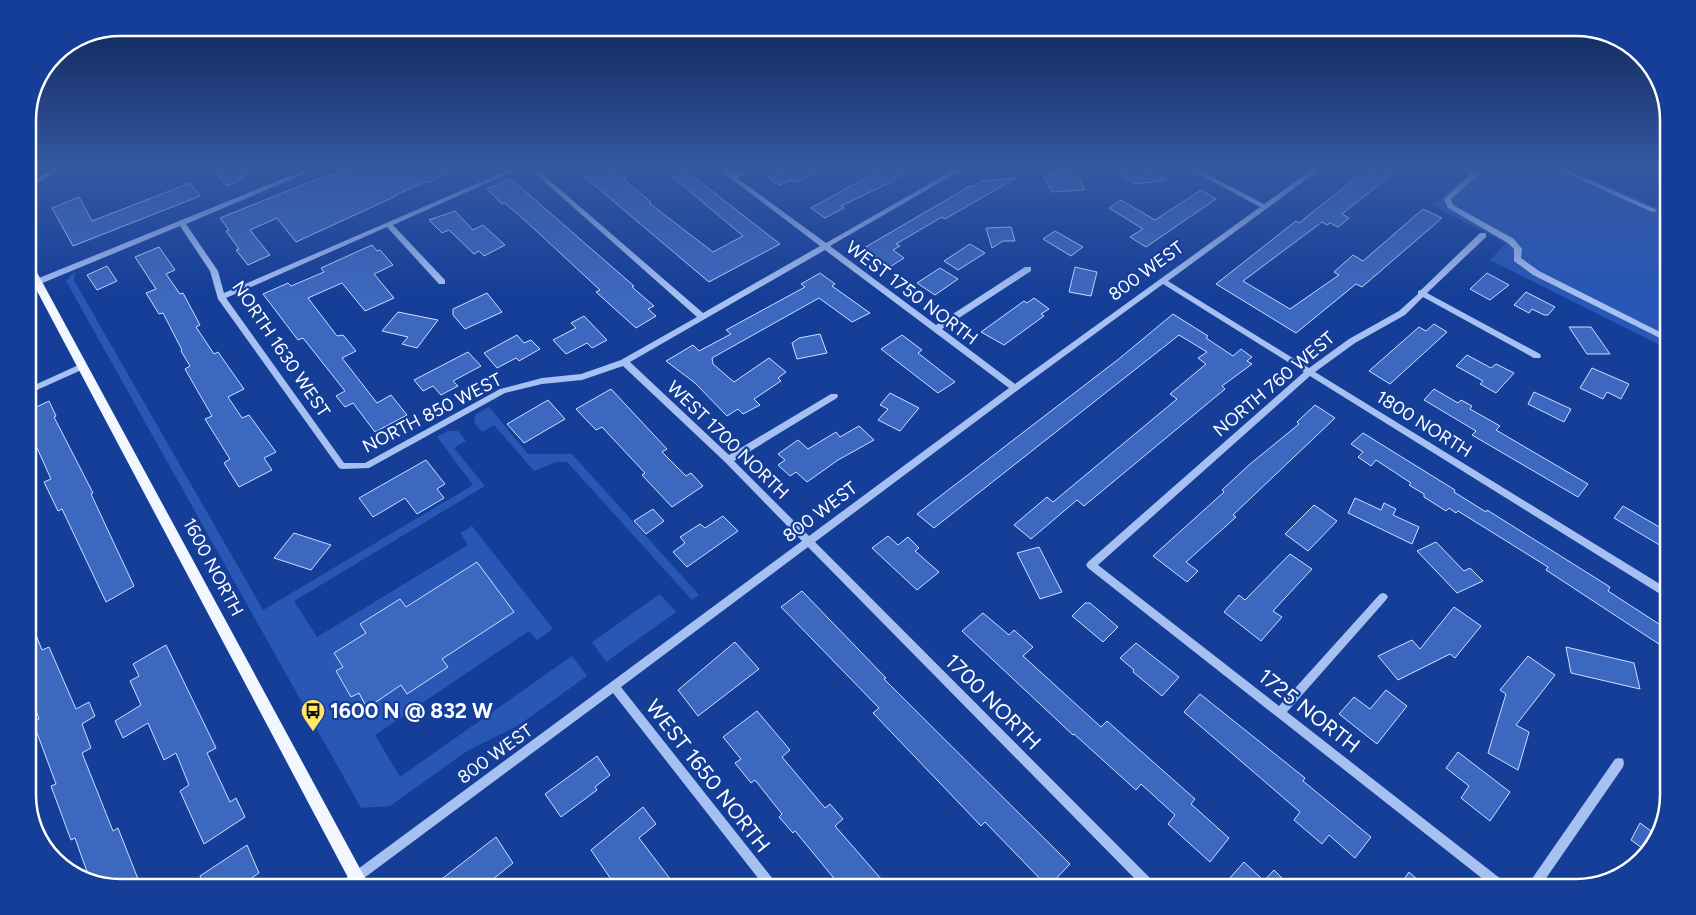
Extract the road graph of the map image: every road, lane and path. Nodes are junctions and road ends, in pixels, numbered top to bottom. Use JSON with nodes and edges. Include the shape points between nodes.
{"nodes":[{"id":1,"x":211,"y":210,"type":"edge"},
{"id":2,"x":421,"y":210,"type":"edge"},
{"id":3,"x":580,"y":210,"type":"edge"},
{"id":4,"x":776,"y":210,"type":"edge"},
{"id":5,"x":887,"y":210,"type":"edge"},
{"id":6,"x":1260,"y":210,"type":"edge"},
{"id":7,"x":1456,"y":210,"type":"edge"},
{"id":8,"x":181,"y":222,"type":"junction"},
{"id":9,"x":388,"y":224,"type":"junction"},
{"id":10,"x":1483,"y":235,"type":"dead end"},
{"id":11,"x":824,"y":246,"type":"junction"},
{"id":12,"x":1028,"y":269,"type":"dead end"},
{"id":13,"x":1164,"y":281,"type":"junction"},
{"id":14,"x":37,"y":282,"type":"joint"},
{"id":15,"x":442,"y":282,"type":"dead end"},
{"id":16,"x":1421,"y":294,"type":"junction"},
{"id":17,"x":221,"y":297,"type":"junction"},
{"id":18,"x":702,"y":317,"type":"junction"},
{"id":19,"x":936,"y":328,"type":"junction"},
{"id":20,"x":1660,"y":335,"type":"edge"},
{"id":21,"x":1537,"y":356,"type":"dead end"},
{"id":22,"x":624,"y":362,"type":"junction"},
{"id":23,"x":83,"y":366,"type":"junction"},
{"id":24,"x":1308,"y":372,"type":"junction"},
{"id":25,"x":36,"y":388,"type":"edge"},
{"id":26,"x":1015,"y":388,"type":"junction"},
{"id":27,"x":834,"y":396,"type":"dead end"},
{"id":28,"x":728,"y":460,"type":"junction"},
{"id":29,"x":342,"y":466,"type":"joint"},
{"id":30,"x":808,"y":542,"type":"junction"},
{"id":31,"x":1091,"y":565,"type":"joint"},
{"id":32,"x":1660,"y":589,"type":"edge"},
{"id":33,"x":1383,"y":597,"type":"dead end"},
{"id":34,"x":615,"y":687,"type":"junction"},
{"id":35,"x":1280,"y":712,"type":"junction"},
{"id":36,"x":1619,"y":763,"type":"dead end"},
{"id":37,"x":351,"y":879,"type":"edge"},
{"id":38,"x":361,"y":879,"type":"edge"},
{"id":39,"x":765,"y":879,"type":"edge"},
{"id":40,"x":1141,"y":879,"type":"edge"},
{"id":41,"x":1491,"y":879,"type":"edge"},
{"id":42,"x":1539,"y":879,"type":"edge"}],
"edges":[{"from":1,"to":8,"type":"street"},
{"from":2,"to":9,"type":"street"},
{"from":3,"to":18,"type":"street"},
{"from":4,"to":11,"type":"street","name":"WEST 1750 NORTH"},
{"from":5,"to":11,"type":"street"},
{"from":6,"to":13,"type":"street","name":"800 WEST"},
{"from":7,"to":20,"type":"street","via":[[1511,241],[1518,249],[1517,259],[1536,273]]},
{"from":8,"to":14,"type":"street"},
{"from":8,"to":17,"type":"street","name":"NORTH 1630 WEST","via":[[214,271]]},
{"from":9,"to":15,"type":"street"},
{"from":9,"to":17,"type":"street"},
{"from":10,"to":16,"type":"street","name":"NORTH 760 WEST"},
{"from":11,"to":18,"type":"street"},
{"from":11,"to":19,"type":"street","name":"WEST 1750 NORTH"},
{"from":12,"to":19,"type":"street"},
{"from":13,"to":24,"type":"street","name":"1800 NORTH"},
{"from":13,"to":26,"type":"street","name":"800 WEST"},
{"from":14,"to":23,"type":"main road","name":"1600 NORTH"},
{"from":16,"to":21,"type":"street"},
{"from":16,"to":24,"type":"street","name":"NORTH 760 WEST","via":[[1402,313],[1352,341]]},
{"from":17,"to":29,"type":"street","name":"NORTH 1630 WEST"},
{"from":18,"to":22,"type":"street","name":"NORTH 850 WEST"},
{"from":19,"to":26,"type":"street","name":"WEST 1750 NORTH"},
{"from":22,"to":28,"type":"street","name":"WEST 1700 NORTH"},
{"from":22,"to":29,"type":"street","name":"NORTH 850 WEST","via":[[582,377],[542,381],[503,391],[366,466]]},
{"from":23,"to":25,"type":"street"},
{"from":23,"to":37,"type":"main road","name":"1600 NORTH"},
{"from":24,"to":31,"type":"street","name":"NORTH 760 WEST"},
{"from":24,"to":32,"type":"street","name":"1800 NORTH"},
{"from":26,"to":30,"type":"street","name":"800 WEST"},
{"from":27,"to":28,"type":"street"},
{"from":28,"to":30,"type":"street","name":"WEST 1700 NORTH"},
{"from":30,"to":34,"type":"street","name":"800 WEST"},
{"from":30,"to":40,"type":"street","name":"1700 NORTH"},
{"from":31,"to":35,"type":"street","name":"1725 NORTH"},
{"from":33,"to":35,"type":"street"},
{"from":34,"to":38,"type":"street","name":"800 WEST"},
{"from":34,"to":39,"type":"street","name":"WEST 1650 NORTH"},
{"from":35,"to":41,"type":"street","name":"1725 NORTH"},
{"from":36,"to":42,"type":"street"}]}
